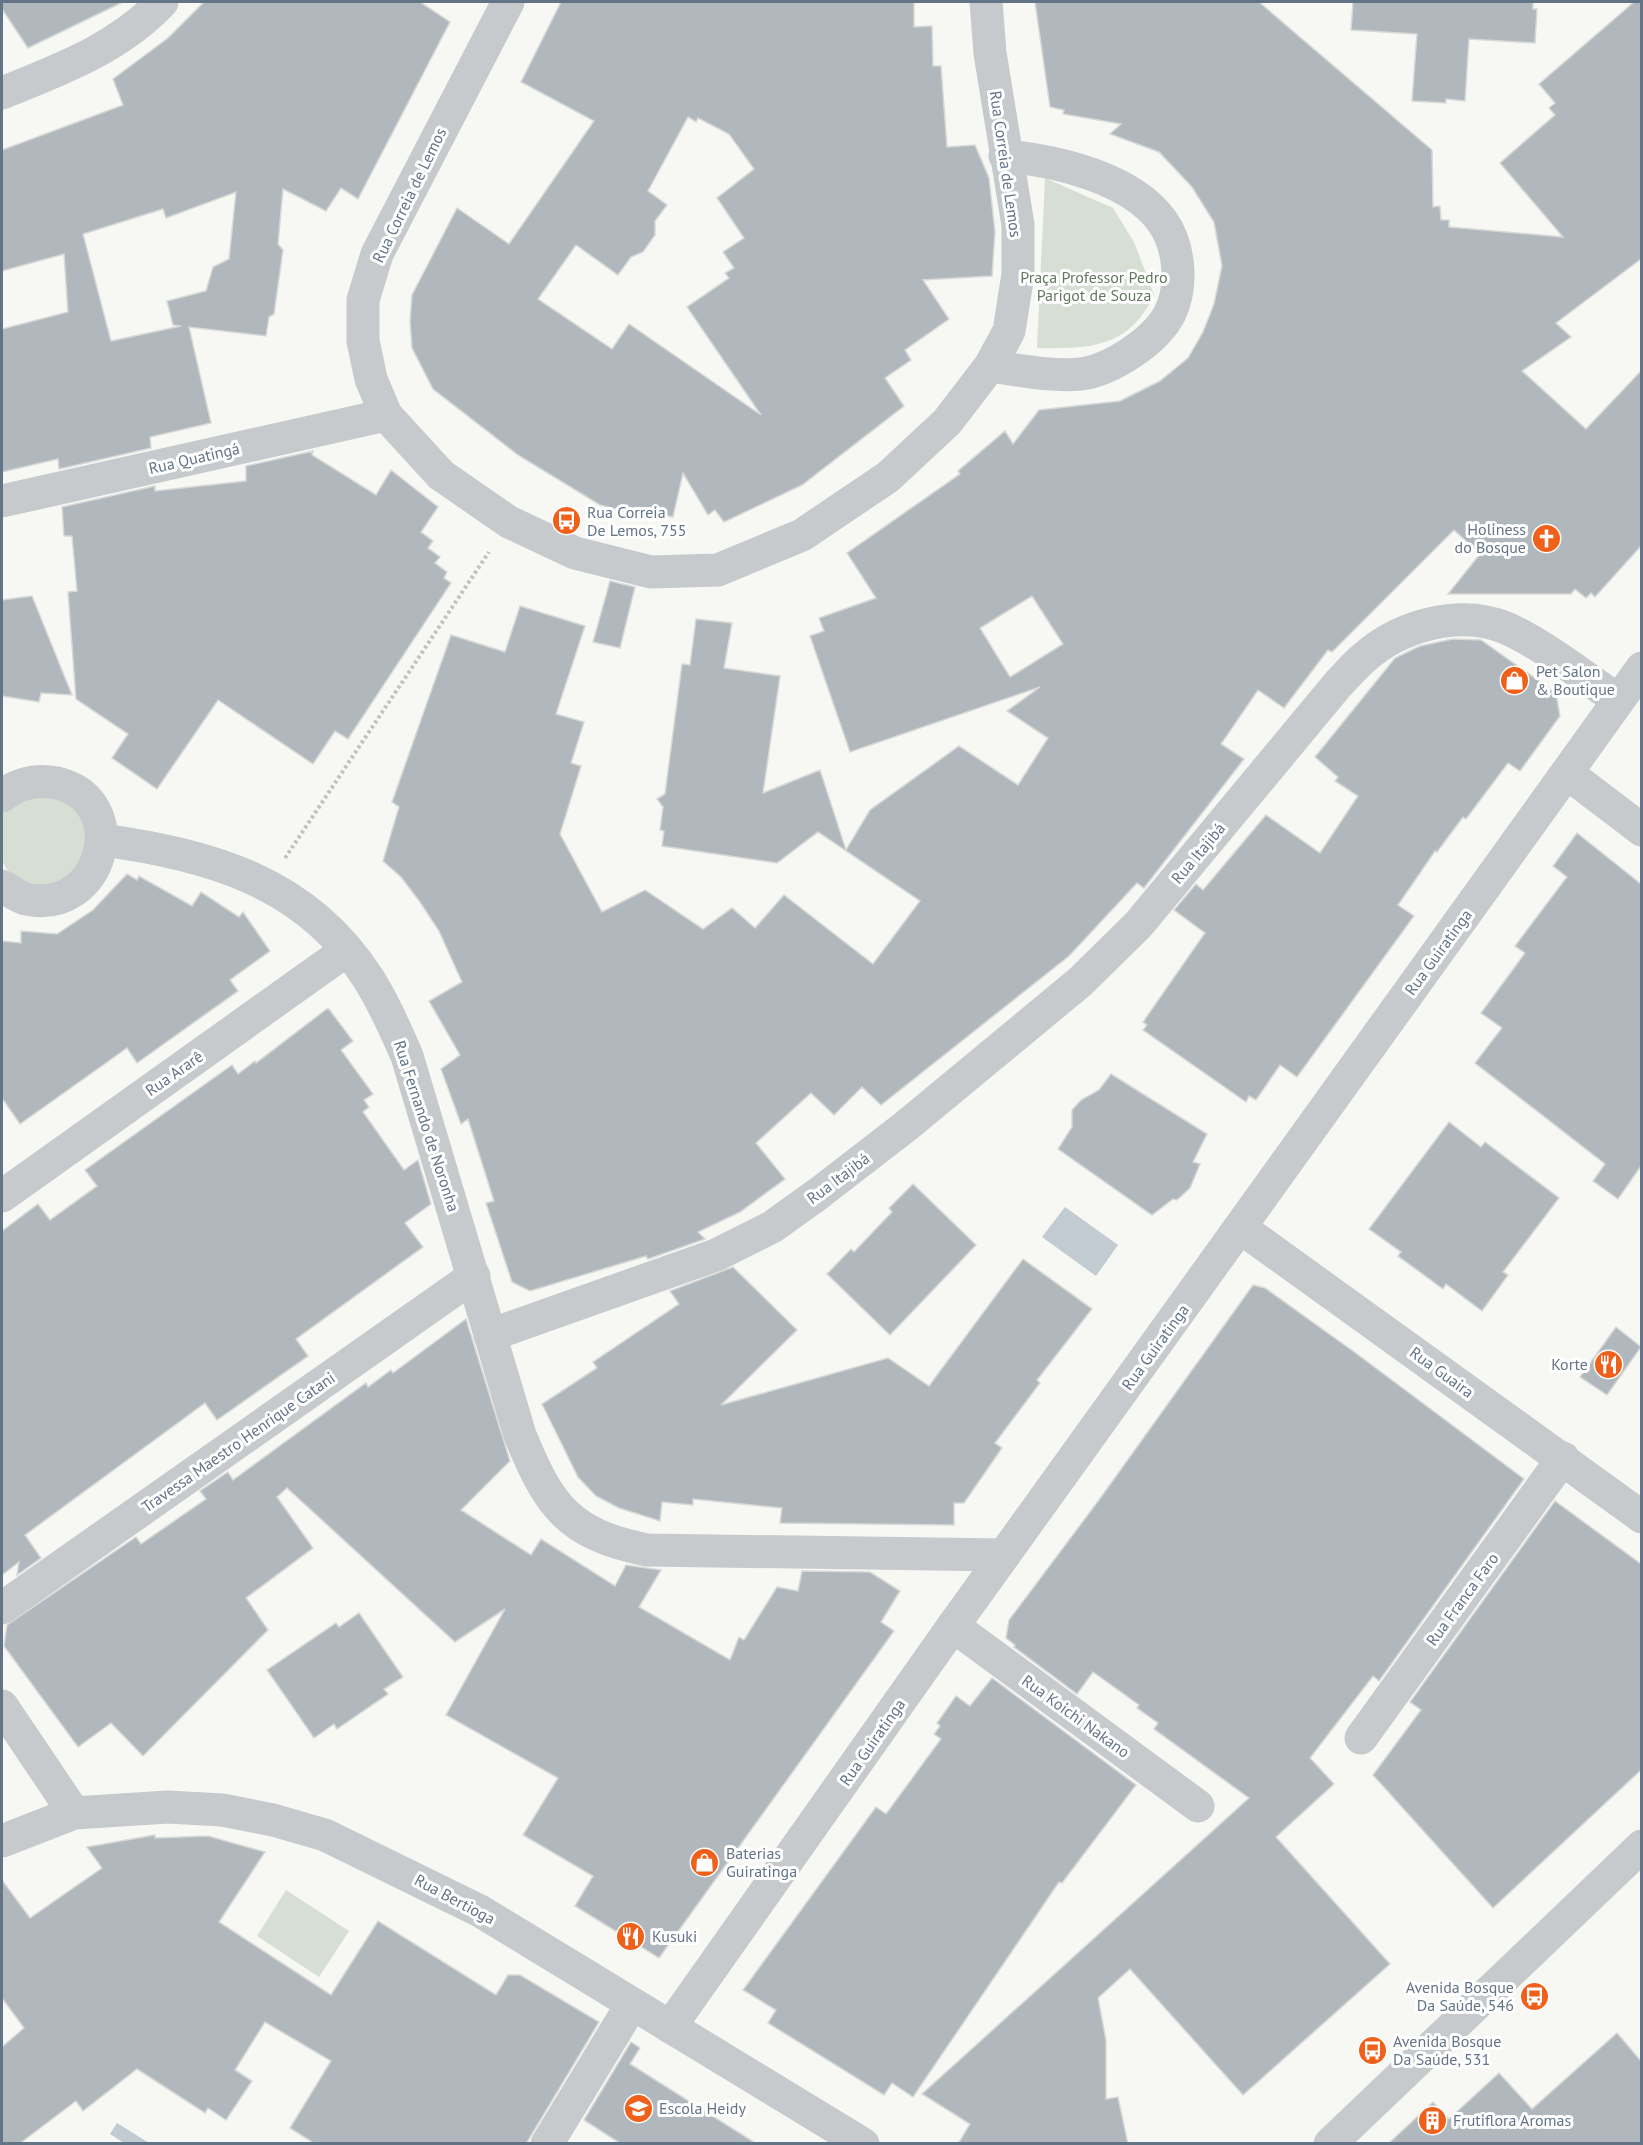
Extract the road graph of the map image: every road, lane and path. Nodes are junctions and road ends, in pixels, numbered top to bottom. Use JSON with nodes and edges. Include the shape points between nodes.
{"nodes":[{"id":1,"x":162,"y":2,"type":"edge"},
{"id":2,"x":508,"y":2,"type":"edge"},
{"id":3,"x":986,"y":2,"type":"edge"},
{"id":4,"x":2,"y":93,"type":"edge"},
{"id":5,"x":1005,"y":156,"type":"junction"},
{"id":6,"x":990,"y":366,"type":"junction"},
{"id":7,"x":386,"y":415,"type":"junction"},
{"id":8,"x":2,"y":501,"type":"edge"},
{"id":9,"x":509,"y":522,"type":"junction"},
{"id":10,"x":1641,"y":668,"type":"edge"},
{"id":11,"x":1618,"y":700,"type":"junction"},
{"id":12,"x":1567,"y":773,"type":"junction"},
{"id":13,"x":2,"y":796,"type":"edge"},
{"id":14,"x":1641,"y":830,"type":"edge"},
{"id":15,"x":103,"y":840,"type":"junction"},
{"id":16,"x":268,"y":883,"type":"junction"},
{"id":17,"x":2,"y":886,"type":"edge"},
{"id":18,"x":347,"y":950,"type":"junction"},
{"id":19,"x":2,"y":1196,"type":"edge"},
{"id":20,"x":1241,"y":1228,"type":"junction"},
{"id":21,"x":474,"y":1276,"type":"junction"},
{"id":22,"x":490,"y":1335,"type":"junction"},
{"id":23,"x":1563,"y":1458,"type":"junction"},
{"id":24,"x":1641,"y":1517,"type":"edge"},
{"id":25,"x":1004,"y":1555,"type":"junction"},
{"id":26,"x":2,"y":1608,"type":"edge"},
{"id":27,"x":953,"y":1626,"type":"junction"},
{"id":28,"x":2,"y":1706,"type":"edge"},
{"id":29,"x":1361,"y":1738,"type":"dead end"},
{"id":30,"x":1198,"y":1806,"type":"dead end"},
{"id":31,"x":74,"y":1813,"type":"junction"},
{"id":32,"x":2,"y":1841,"type":"edge"},
{"id":33,"x":1641,"y":1846,"type":"edge"},
{"id":34,"x":632,"y":2004,"type":"junction"},
{"id":35,"x":670,"y":2027,"type":"junction"},
{"id":36,"x":547,"y":2144,"type":"edge"},
{"id":37,"x":863,"y":2144,"type":"edge"},
{"id":38,"x":1329,"y":2144,"type":"edge"}],
"edges":[{"from":1,"to":4,"type":"street","via":[[125,36],[84,60]]},
{"from":2,"to":7,"type":"street","name":"Rua Correia de Lemos","via":[[377,254],[363,300],[363,341],[371,379]]},
{"from":3,"to":5,"type":"street","name":"Rua Correia de Lemos"},
{"from":5,"to":6,"type":"street","name":"Rua Correia de Lemos","via":[[1018,225],[1018,274],[1009,331]]},
{"from":5,"to":6,"type":"street","via":[[1034,158],[1094,176],[1142,202],[1163,222],[1174,248],[1179,280],[1169,314],[1144,344],[1116,362],[1082,374]]},
{"from":6,"to":9,"type":"street","name":"Rua Correia de Lemos","via":[[947,422],[888,477],[802,535],[718,570],[651,572],[575,553]]},
{"from":7,"to":8,"type":"street","name":"Rua Quatingá"},
{"from":7,"to":9,"type":"street","name":"Rua Correia de Lemos","via":[[441,475]]},
{"from":9,"to":16,"type":"path"},
{"from":10,"to":11,"type":"street","name":"Rua Guiratinga"},
{"from":11,"to":12,"type":"street","name":"Rua Guiratinga"},
{"from":11,"to":22,"type":"street","name":"Rua Itajibá","via":[[1522,636],[1488,622],[1432,623],[1393,639],[1365,656],[1339,683],[1138,925],[1080,982],[853,1167],[772,1227],[716,1255]]},
{"from":12,"to":14,"type":"street"},
{"from":12,"to":20,"type":"street","name":"Rua Guiratinga"},
{"from":13,"to":15,"type":"street","via":[[23,783],[45,780],[67,786],[86,799],[98,818]]},
{"from":15,"to":16,"type":"street","name":"Rua Fernando de Noronha","via":[[186,854]]},
{"from":15,"to":17,"type":"street","via":[[96,867],[78,889],[43,900],[25,899]]},
{"from":16,"to":18,"type":"street","name":"Rua Fernando de Noronha","via":[[322,924]]},
{"from":18,"to":19,"type":"street","name":"Rua Ararê"},
{"from":18,"to":21,"type":"street","name":"Rua Fernando de Noronha","via":[[384,1005],[406,1056]]},
{"from":20,"to":23,"type":"street","name":"Rua Guaira"},
{"from":20,"to":25,"type":"street","name":"Rua Guiratinga"},
{"from":21,"to":22,"type":"street","name":"Rua Fernando de Noronha"},
{"from":21,"to":26,"type":"street","name":"Travessa Maestro Henrique Catani"},
{"from":22,"to":25,"type":"street","via":[[520,1435],[537,1476],[561,1510],[586,1532],[646,1550]]},
{"from":23,"to":24,"type":"street","name":"Rua Guaira"},
{"from":23,"to":29,"type":"street","name":"Rua Franca Faro"},
{"from":25,"to":27,"type":"street","name":"Rua Guiratinga"},
{"from":27,"to":30,"type":"street","name":"Rua Koichi Nakano"},
{"from":27,"to":35,"type":"street","name":"Rua Guiratinga"},
{"from":28,"to":31,"type":"street"},
{"from":31,"to":32,"type":"street","name":"Rua Bertioga"},
{"from":31,"to":34,"type":"street","name":"Rua Bertioga","via":[[168,1807],[222,1810],[326,1835],[480,1911]]},
{"from":33,"to":38,"type":"street"},
{"from":34,"to":35,"type":"street","name":"Rua Bertioga"},
{"from":34,"to":36,"type":"street"},
{"from":35,"to":37,"type":"street","name":"Rua Bertioga"}]}
